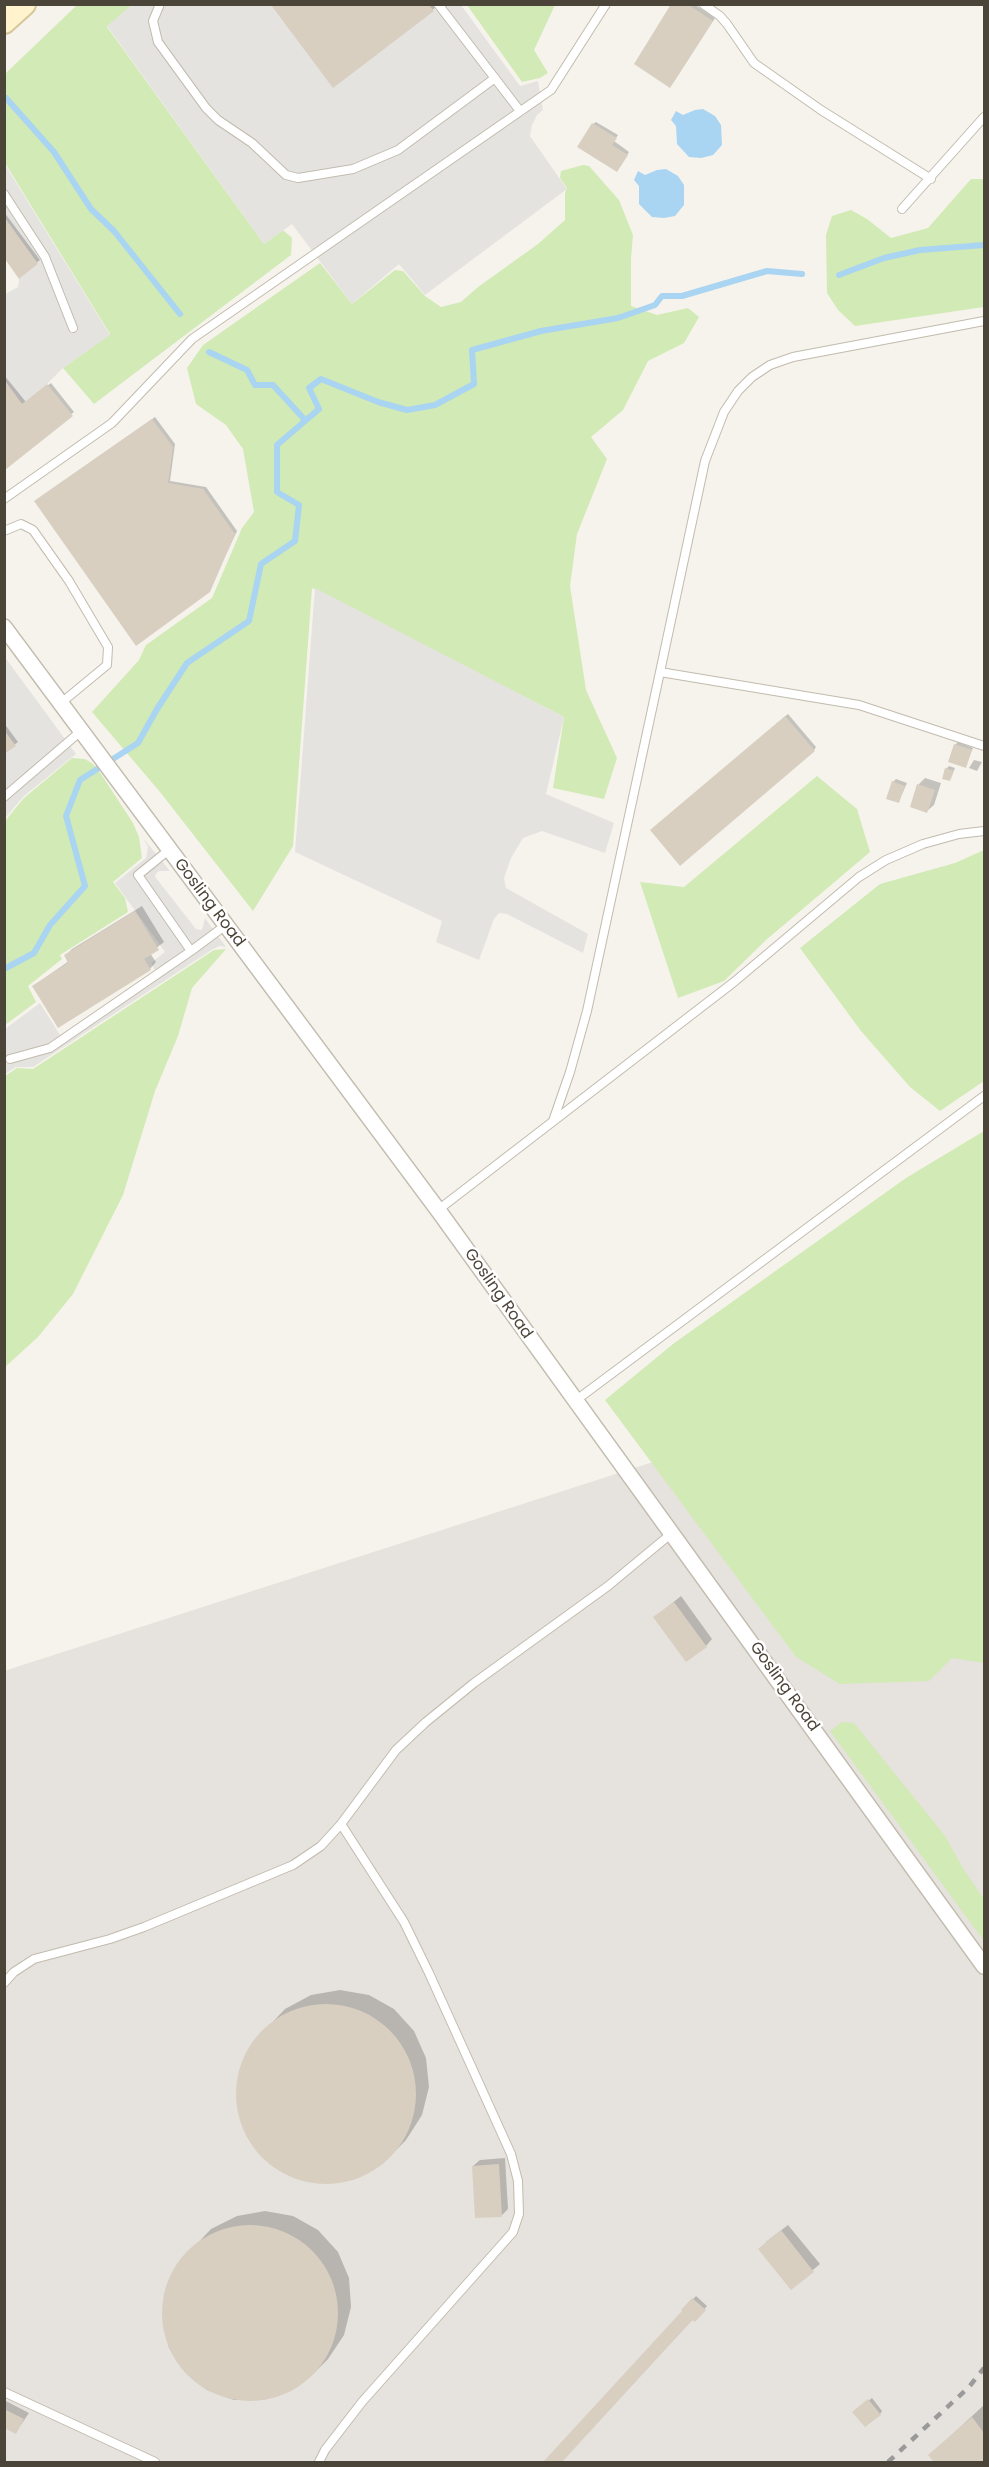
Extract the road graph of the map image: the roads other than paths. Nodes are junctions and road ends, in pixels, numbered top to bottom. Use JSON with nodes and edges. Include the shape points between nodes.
{"nodes":[{"id":1,"x":24,"y":4,"type":"edge"},
{"id":2,"x":160,"y":4,"type":"edge"},
{"id":3,"x":438,"y":4,"type":"edge"},
{"id":4,"x":606,"y":4,"type":"edge"},
{"id":5,"x":703,"y":4,"type":"edge"},
{"id":6,"x":4,"y":22,"type":"edge"},
{"id":7,"x":495,"y":78,"type":"junction"},
{"id":8,"x":520,"y":111,"type":"junction"},
{"id":9,"x":984,"y":117,"type":"edge"},
{"id":10,"x":931,"y":179,"type":"junction"},
{"id":11,"x":4,"y":194,"type":"edge"},
{"id":12,"x":902,"y":209,"type":"dead end"},
{"id":13,"x":984,"y":321,"type":"edge"},
{"id":14,"x":73,"y":327,"type":"dead end"},
{"id":15,"x":4,"y":500,"type":"edge"},
{"id":16,"x":4,"y":531,"type":"edge"},
{"id":17,"x":4,"y":627,"type":"edge"},
{"id":18,"x":660,"y":672,"type":"junction"},
{"id":19,"x":61,"y":703,"type":"junction"},
{"id":20,"x":81,"y":731,"type":"junction"},
{"id":21,"x":984,"y":746,"type":"edge"},
{"id":22,"x":4,"y":797,"type":"edge"},
{"id":23,"x":984,"y":831,"type":"edge"},
{"id":24,"x":170,"y":849,"type":"junction"},
{"id":25,"x":226,"y":925,"type":"junction"},
{"id":26,"x":191,"y":951,"type":"junction"},
{"id":27,"x":10,"y":1059,"type":"dead end"},
{"id":28,"x":984,"y":1096,"type":"edge"},
{"id":29,"x":553,"y":1121,"type":"junction"},
{"id":30,"x":438,"y":1209,"type":"junction"},
{"id":31,"x":575,"y":1401,"type":"junction"},
{"id":32,"x":672,"y":1533,"type":"junction"},
{"id":33,"x":341,"y":1824,"type":"junction"},
{"id":34,"x":984,"y":1966,"type":"edge"},
{"id":35,"x":4,"y":1983,"type":"edge"},
{"id":36,"x":4,"y":2392,"type":"edge"},
{"id":37,"x":155,"y":2463,"type":"edge"},
{"id":38,"x":319,"y":2463,"type":"edge"}],
"edges":[{"from":1,"to":6,"type":"main road"},
{"from":2,"to":7,"type":"lane","via":[[153,21],[158,42],[206,108],[252,142],[286,175],[298,178],[353,169],[398,150]]},
{"from":3,"to":7,"type":"lane"},
{"from":4,"to":8,"type":"lane","via":[[551,90]]},
{"from":5,"to":10,"type":"lane","via":[[727,24],[754,63]]},
{"from":7,"to":8,"type":"lane"},
{"from":8,"to":15,"type":"lane","via":[[192,339],[112,423]]},
{"from":9,"to":10,"type":"lane"},
{"from":10,"to":12,"type":"lane"},
{"from":11,"to":14,"type":"lane","via":[[45,257]]},
{"from":13,"to":18,"type":"lane","via":[[793,357],[752,377],[738,391],[724,412],[705,461]]},
{"from":16,"to":19,"type":"lane","via":[[21,524],[33,530],[108,647],[107,665]]},
{"from":17,"to":19,"type":"street","name":"Gosling Road"},
{"from":18,"to":21,"type":"lane","via":[[859,705]]},
{"from":18,"to":29,"type":"lane","via":[[587,1011]]},
{"from":19,"to":20,"type":"street","name":"Gosling Road"},
{"from":20,"to":22,"type":"lane"},
{"from":20,"to":24,"type":"street","name":"Gosling Road"},
{"from":23,"to":29,"type":"lane","via":[[923,844],[859,877],[734,982]]},
{"from":24,"to":25,"type":"street","name":"Gosling Road"},
{"from":24,"to":26,"type":"lane","via":[[138,875]]},
{"from":25,"to":26,"type":"lane"},
{"from":25,"to":30,"type":"street","name":"Gosling Road"},
{"from":26,"to":27,"type":"lane","via":[[50,1048]]},
{"from":28,"to":31,"type":"lane"},
{"from":29,"to":30,"type":"lane"},
{"from":30,"to":31,"type":"street","name":"Gosling Road"},
{"from":31,"to":32,"type":"street","name":"Gosling Road"},
{"from":32,"to":33,"type":"lane","via":[[608,1586],[426,1722],[396,1750]]},
{"from":32,"to":34,"type":"street","name":"Gosling Road"},
{"from":33,"to":35,"type":"lane","via":[[321,1846],[293,1865],[127,1933],[34,1959]]},
{"from":33,"to":38,"type":"lane","via":[[404,1922],[511,2154],[518,2181],[519,2214],[513,2232],[362,2402]]},
{"from":36,"to":37,"type":"lane"}]}
